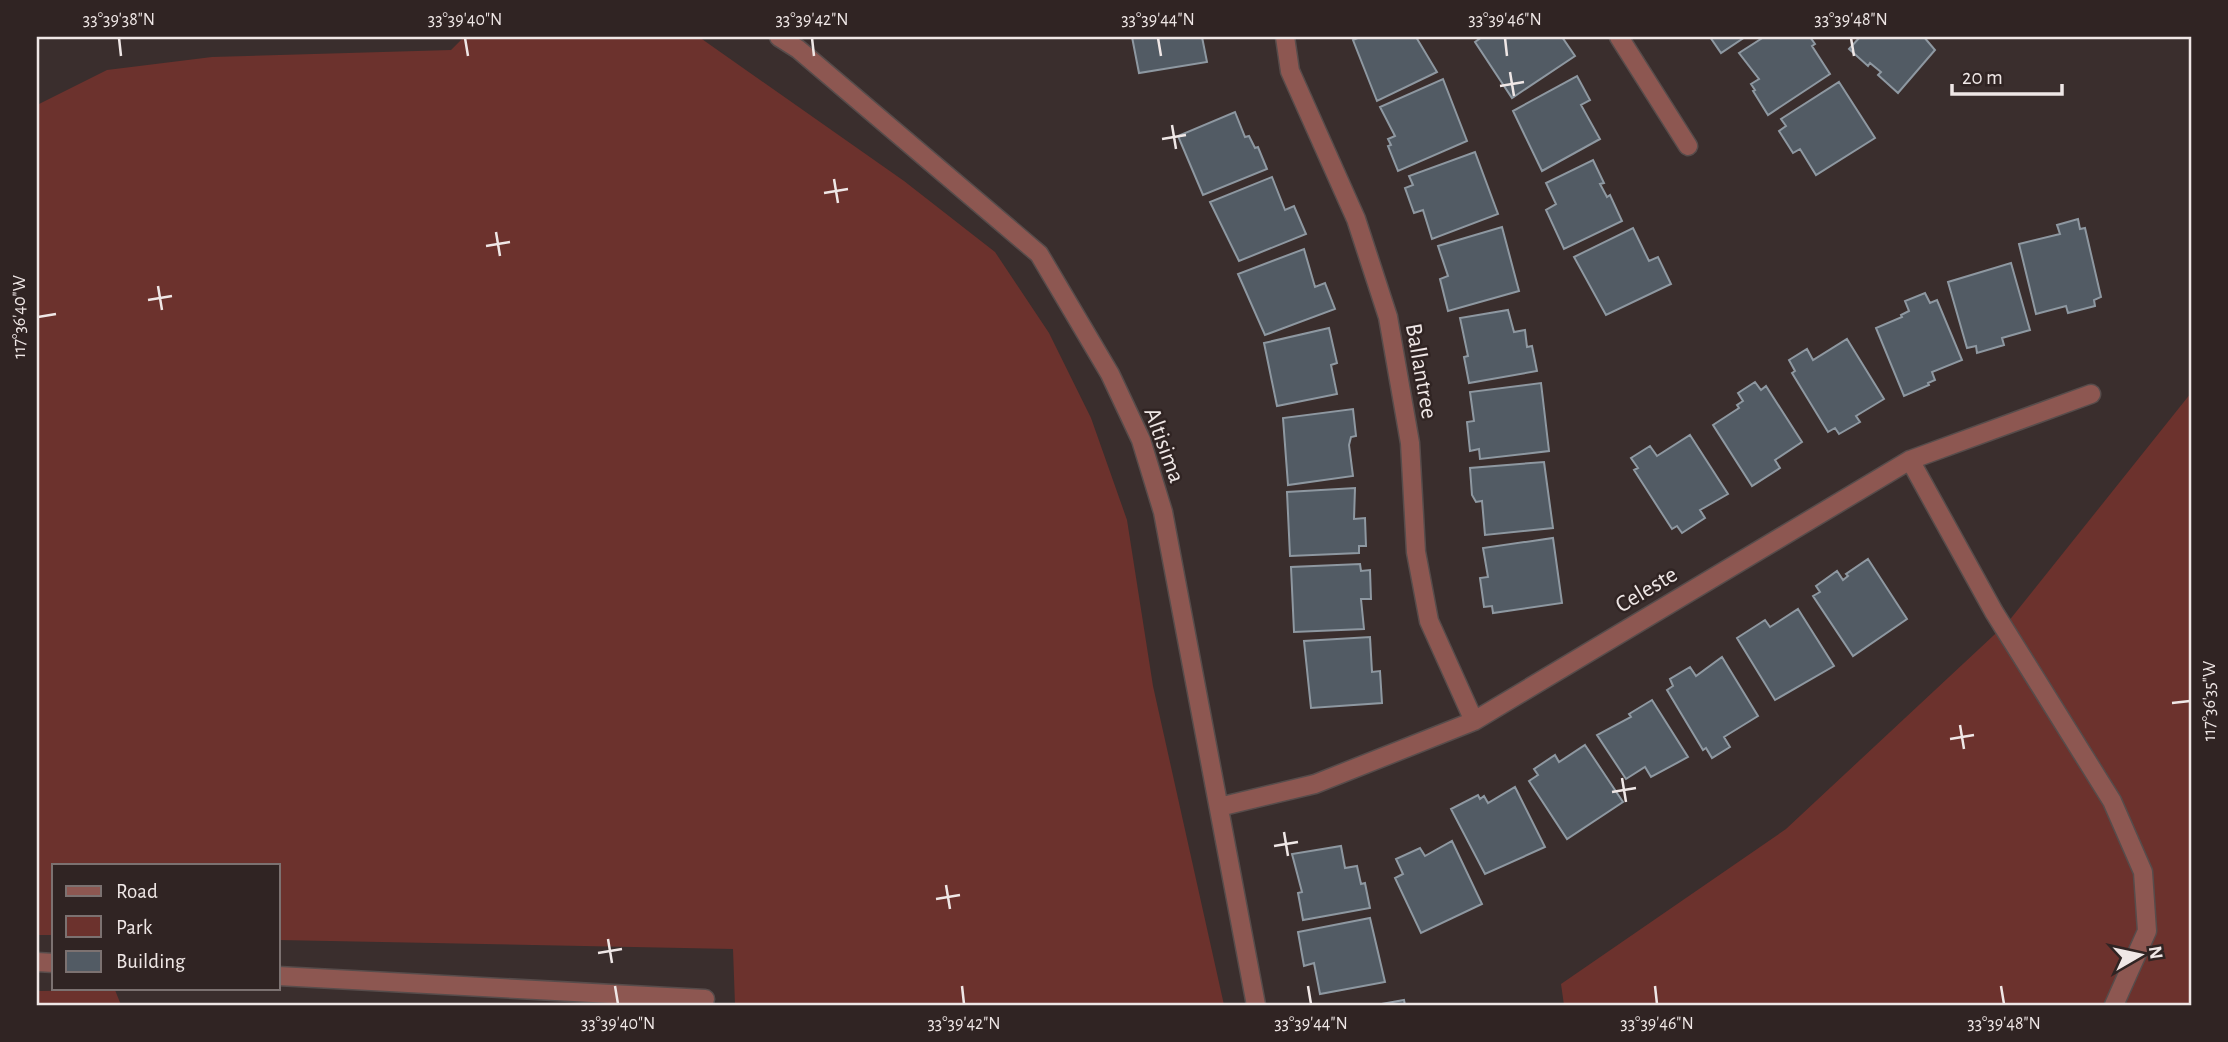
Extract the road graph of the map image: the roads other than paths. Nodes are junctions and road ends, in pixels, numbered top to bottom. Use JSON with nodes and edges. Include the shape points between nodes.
{"nodes":[{"id":1,"x":779,"y":37,"type":"edge"},
{"id":2,"x":1285,"y":37,"type":"edge"},
{"id":3,"x":1619,"y":37,"type":"edge"},
{"id":4,"x":803,"y":43,"type":"edge"},
{"id":5,"x":1688,"y":146,"type":"dead end"},
{"id":6,"x":2091,"y":394,"type":"dead end"},
{"id":7,"x":1910,"y":460,"type":"junction"},
{"id":8,"x":1474,"y":721,"type":"junction"},
{"id":9,"x":1219,"y":807,"type":"junction"},
{"id":10,"x":280,"y":976,"type":"edge"},
{"id":11,"x":705,"y":999,"type":"dead end"},
{"id":12,"x":1256,"y":1005,"type":"edge"},
{"id":13,"x":2114,"y":1005,"type":"edge"}],
"edges":[{"from":1,"to":4,"type":"street","name":"Altisima"},
{"from":2,"to":8,"type":"street","name":"Ballantree","via":[[1290,71],[1356,219],[1388,317],[1410,443],[1416,552],[1429,621]]},
{"from":3,"to":5,"type":"street"},
{"from":4,"to":9,"type":"street","name":"Altisima","via":[[1039,254],[1110,374],[1141,440],[1163,512]]},
{"from":6,"to":7,"type":"street","name":"Celeste"},
{"from":7,"to":8,"type":"street","name":"Celeste"},
{"from":7,"to":13,"type":"street","via":[[1994,612],[2112,801],[2143,872],[2147,931]]},
{"from":8,"to":9,"type":"street","name":"Celeste","via":[[1315,785]]},
{"from":9,"to":12,"type":"street","name":"Altisima"},
{"from":10,"to":11,"type":"street"}]}
